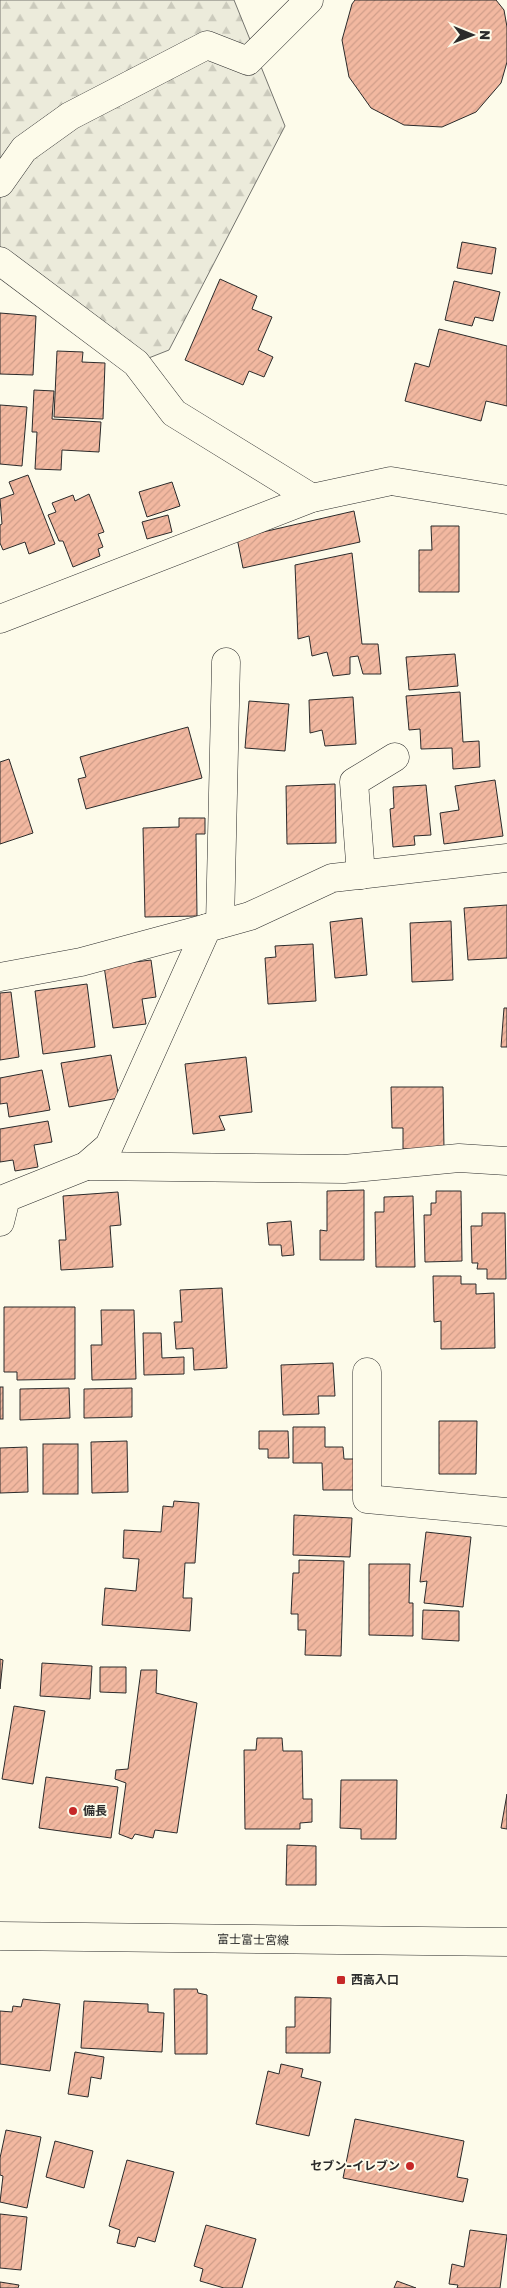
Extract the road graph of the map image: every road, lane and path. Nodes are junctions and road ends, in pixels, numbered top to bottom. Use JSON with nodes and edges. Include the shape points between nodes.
{"nodes":[{"id":1,"x":309,"y":0,"type":"edge"},
{"id":2,"x":0,"y":183,"type":"edge"},
{"id":3,"x":0,"y":262,"type":"edge"},
{"id":4,"x":312,"y":498,"type":"junction"},
{"id":5,"x":507,"y":500,"type":"edge"},
{"id":6,"x":0,"y":619,"type":"edge"},
{"id":7,"x":226,"y":662,"type":"dead end"},
{"id":8,"x":395,"y":757,"type":"dead end"},
{"id":9,"x":507,"y":858,"type":"edge"},
{"id":10,"x":361,"y":875,"type":"junction"},
{"id":11,"x":214,"y":926,"type":"junction"},
{"id":12,"x":0,"y":976,"type":"edge"},
{"id":13,"x":507,"y":1161,"type":"edge"},
{"id":14,"x":86,"y":1166,"type":"junction"},
{"id":15,"x":2,"y":1205,"type":"edge"},
{"id":16,"x":367,"y":1372,"type":"dead end"},
{"id":17,"x":507,"y":1512,"type":"edge"},
{"id":18,"x":0,"y":1936,"type":"edge"},
{"id":19,"x":507,"y":1942,"type":"edge"}],
"edges":[{"from":1,"to":2,"type":"street","via":[[248,62],[207,45],[70,116],[24,150]]},
{"from":3,"to":4,"type":"street","via":[[136,363],[174,413]]},
{"from":4,"to":5,"type":"street","via":[[391,481]]},
{"from":4,"to":6,"type":"street"},
{"from":7,"to":11,"type":"street"},
{"from":8,"to":10,"type":"street","via":[[354,782]]},
{"from":9,"to":10,"type":"street"},
{"from":10,"to":11,"type":"street","via":[[332,878],[250,916]]},
{"from":11,"to":12,"type":"street","via":[[81,962]]},
{"from":11,"to":14,"type":"street","via":[[109,1146]]},
{"from":13,"to":14,"type":"street","via":[[459,1158],[344,1169]]},
{"from":14,"to":15,"type":"street"},
{"from":16,"to":17,"type":"street","via":[[368,1499]]},
{"from":18,"to":19,"type":"street","name":"富士富士宮線"}]}
